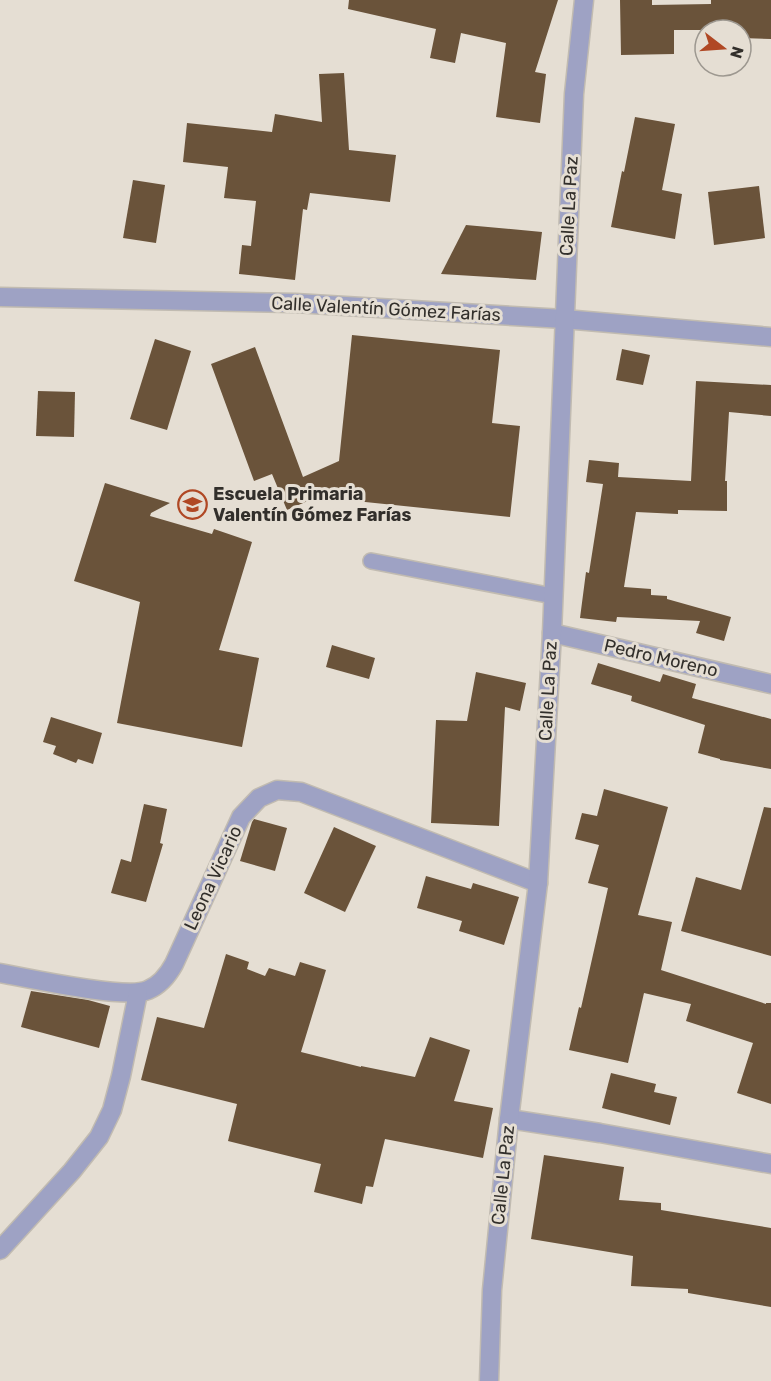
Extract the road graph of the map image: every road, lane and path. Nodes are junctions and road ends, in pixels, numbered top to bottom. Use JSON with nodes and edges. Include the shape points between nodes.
{"nodes":[{"id":1,"x":584,"y":0,"type":"edge"},
{"id":2,"x":0,"y":297,"type":"edge"},
{"id":3,"x":564,"y":319,"type":"junction"},
{"id":4,"x":771,"y":337,"type":"edge"},
{"id":5,"x":370,"y":561,"type":"dead end"},
{"id":6,"x":553,"y":596,"type":"junction"},
{"id":7,"x":552,"y":633,"type":"junction"},
{"id":8,"x":771,"y":684,"type":"edge"},
{"id":9,"x":538,"y":883,"type":"junction"},
{"id":10,"x":0,"y":972,"type":"edge"},
{"id":11,"x":138,"y":993,"type":"junction"},
{"id":12,"x":508,"y":1119,"type":"junction"},
{"id":13,"x":771,"y":1164,"type":"edge"},
{"id":14,"x":0,"y":1250,"type":"edge"},
{"id":15,"x":489,"y":1381,"type":"edge"}],
"edges":[{"from":1,"to":3,"type":"street","name":"Calle La Paz","via":[[574,94]]},
{"from":2,"to":3,"type":"street","name":"Calle Valentín Gómez Farías","via":[[295,303]]},
{"from":3,"to":4,"type":"street","name":"Calle Valentín Gómez Farías"},
{"from":3,"to":6,"type":"street","name":"Calle La Paz"},
{"from":5,"to":6,"type":"lane"},
{"from":6,"to":7,"type":"street","name":"Calle La Paz"},
{"from":7,"to":8,"type":"street","name":"Pedro Moreno"},
{"from":7,"to":9,"type":"street","name":"Calle La Paz"},
{"from":9,"to":11,"type":"street","name":"Leona Vicario","via":[[301,792],[277,790],[259,798],[241,817],[168,975],[149,990]]},
{"from":9,"to":12,"type":"street","name":"Calle La Paz"},
{"from":10,"to":11,"type":"street"},
{"from":11,"to":14,"type":"street","via":[[112,1110],[99,1137]]},
{"from":12,"to":13,"type":"street"},
{"from":12,"to":15,"type":"street","name":"Calle La Paz","via":[[492,1290]]}]}
